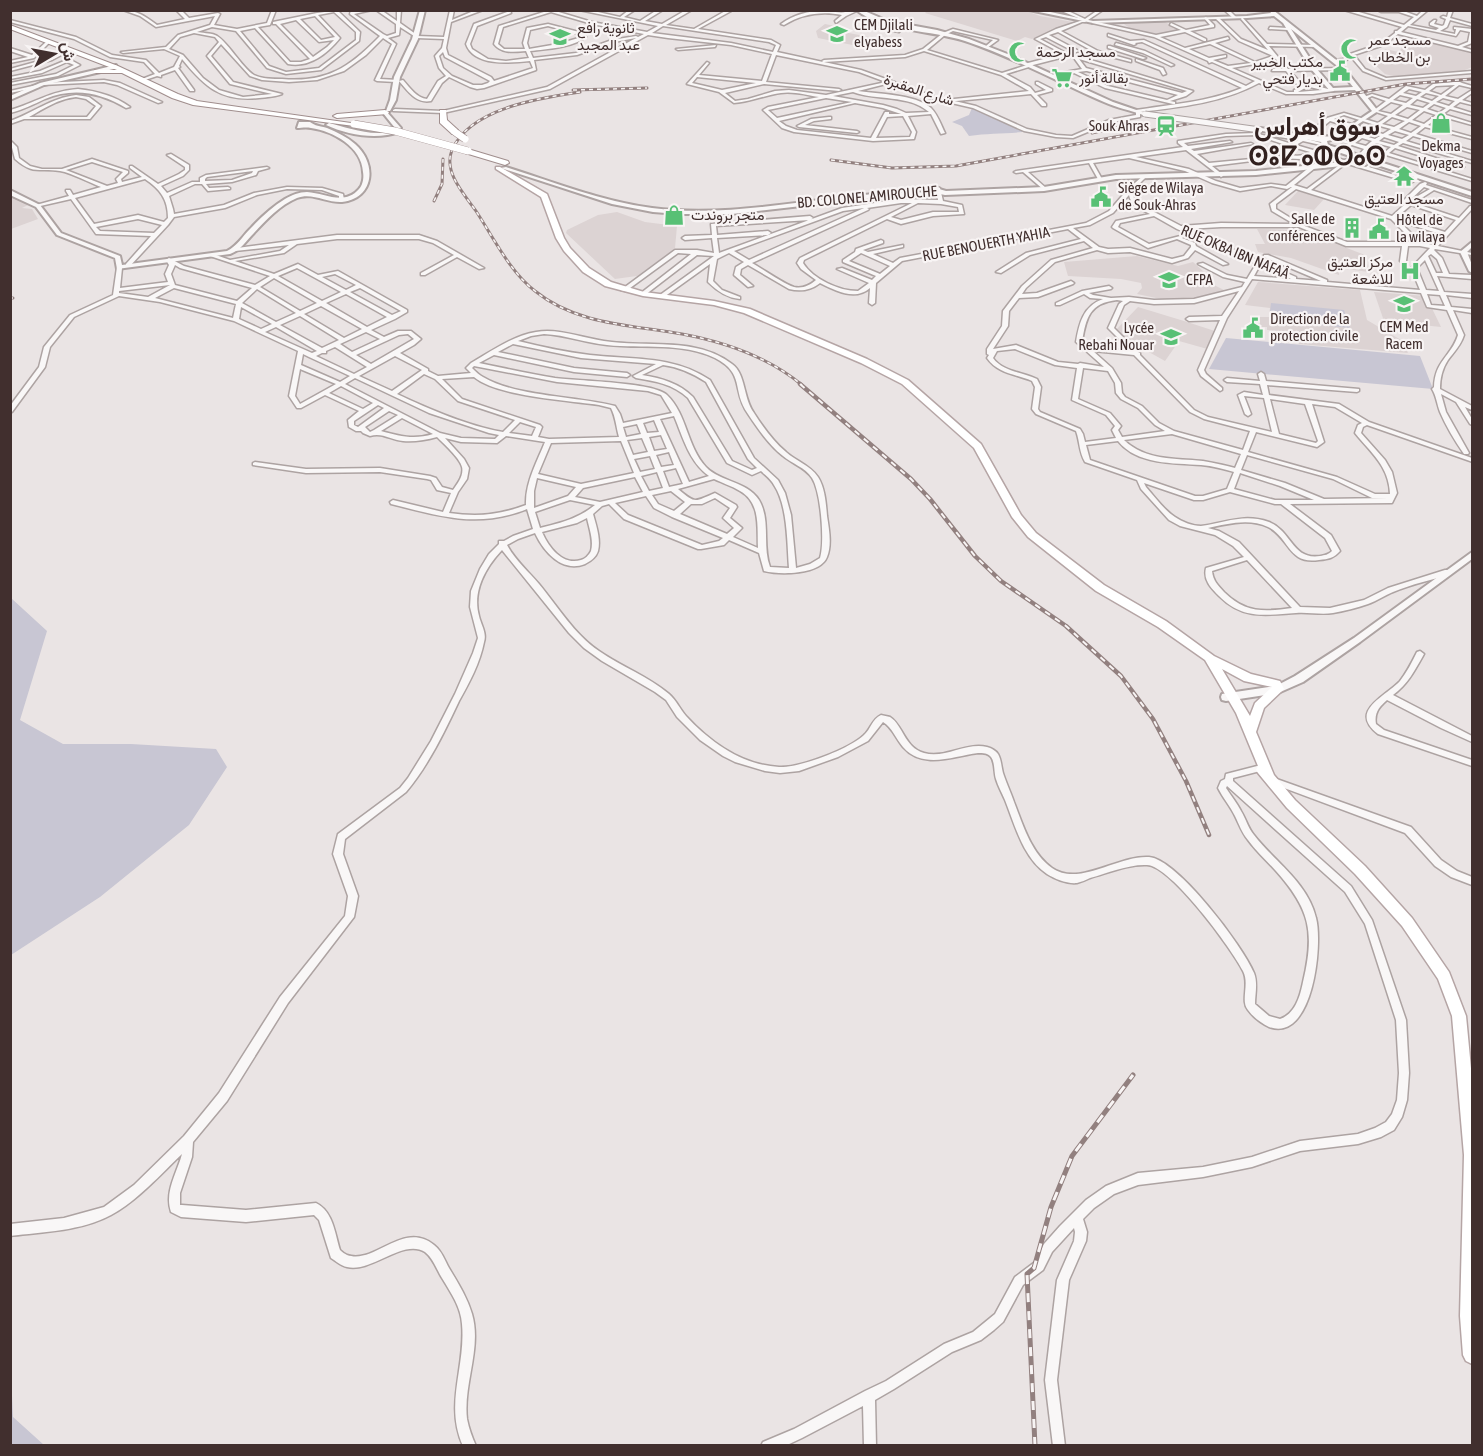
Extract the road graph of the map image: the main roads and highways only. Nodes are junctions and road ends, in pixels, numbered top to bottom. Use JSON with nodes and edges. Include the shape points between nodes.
{"nodes":[{"id":1,"x":10,"y":28,"type":"edge"},
{"id":2,"x":112,"y":68,"type":"junction"},
{"id":3,"x":391,"y":113,"type":"road end"},
{"id":4,"x":443,"y":113,"type":"road end"},
{"id":5,"x":278,"y":117,"type":"junction"},
{"id":6,"x":316,"y":125,"type":"junction"},
{"id":7,"x":467,"y":152,"type":"junction"},
{"id":8,"x":490,"y":157,"type":"junction"},
{"id":9,"x":504,"y":166,"type":"junction"},
{"id":10,"x":534,"y":177,"type":"road end"},
{"id":11,"x":521,"y":182,"type":"junction"},
{"id":12,"x":1180,"y":637,"type":"junction"},
{"id":13,"x":1209,"y":657,"type":"junction"},
{"id":14,"x":1228,"y":693,"type":"junction"},
{"id":15,"x":1251,"y":731,"type":"junction"},
{"id":16,"x":1266,"y":774,"type":"junction"},
{"id":17,"x":1473,"y":1355,"type":"edge"}],
"edges":[{"from":1,"to":2,"type":"highway"},
{"from":1,"to":2,"type":"highway"},
{"from":2,"to":2,"type":"highway","via":[[92,72]]},
{"from":2,"to":5,"type":"highway","via":[[193,106]]},
{"from":2,"to":6,"type":"highway","via":[[181,99]]},
{"from":3,"to":6,"type":"highway"},
{"from":4,"to":8,"type":"highway","bridge":true,"via":[[443,121]]},
{"from":5,"to":6,"type":"highway"},
{"from":5,"to":6,"type":"highway"},
{"from":6,"to":7,"type":"highway","bridge":true,"via":[[353,125]]},
{"from":7,"to":8,"type":"highway"},
{"from":7,"to":9,"type":"highway"},
{"from":8,"to":9,"type":"highway"},
{"from":9,"to":11,"type":"main road"},
{"from":9,"to":11,"type":"main road"},
{"from":10,"to":11,"type":"main road"},
{"from":11,"to":12,"type":"main road","via":[[546,199],[560,238],[599,279],[624,290],[747,311],[897,376],[978,446],[1017,517],[1032,535],[1100,588]]},
{"from":12,"to":13,"type":"main road"},
{"from":12,"to":14,"type":"main road"},
{"from":13,"to":14,"type":"main road"},
{"from":13,"to":15,"type":"main road","via":[[1248,678],[1281,685],[1259,706]]},
{"from":14,"to":15,"type":"main road"},
{"from":14,"to":16,"type":"main road"},
{"from":15,"to":16,"type":"main road"},
{"from":16,"to":17,"type":"main road","via":[[1407,922],[1444,976],[1460,1016],[1472,1155],[1469,1316]]}]}
